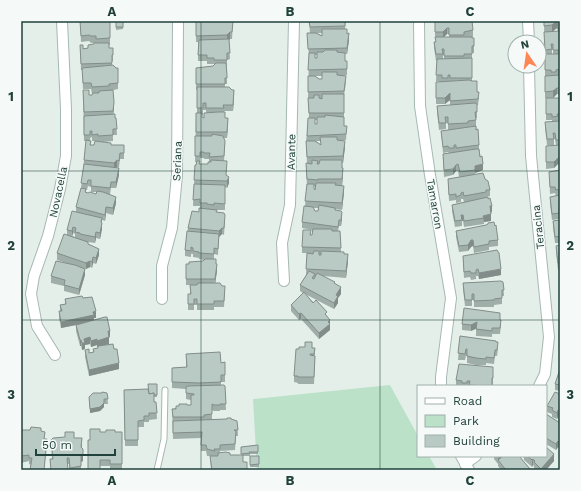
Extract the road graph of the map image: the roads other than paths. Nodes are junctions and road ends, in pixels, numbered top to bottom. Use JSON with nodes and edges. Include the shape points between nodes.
{"nodes":[{"id":1,"x":62,"y":21,"type":"edge"},
{"id":2,"x":178,"y":21,"type":"edge"},
{"id":3,"x":294,"y":21,"type":"edge"},
{"id":4,"x":419,"y":21,"type":"edge"},
{"id":5,"x":528,"y":21,"type":"edge"},
{"id":6,"x":529,"y":34,"type":"edge"},
{"id":7,"x":529,"y":74,"type":"edge"},
{"id":8,"x":284,"y":281,"type":"dead end"},
{"id":9,"x":162,"y":299,"type":"dead end"},
{"id":10,"x":55,"y":354,"type":"dead end"},
{"id":11,"x":441,"y":385,"type":"edge"},
{"id":12,"x":540,"y":385,"type":"edge"},
{"id":13,"x":165,"y":390,"type":"dead end"},
{"id":14,"x":474,"y":457,"type":"edge"},
{"id":15,"x":465,"y":463,"type":"edge"},
{"id":16,"x":157,"y":470,"type":"edge"}],
"edges":[{"from":1,"to":10,"type":"street","name":"Novacella","via":[[66,156],[48,236],[34,276],[32,294],[37,326]]},
{"from":2,"to":9,"type":"street","name":"Seriana","via":[[177,175],[172,228],[162,266]]},
{"from":3,"to":8,"type":"street","name":"Avante","via":[[290,205],[282,243]]},
{"from":4,"to":11,"type":"street","name":"Tamarron","via":[[420,106],[451,298]]},
{"from":5,"to":6,"type":"street"},
{"from":7,"to":12,"type":"street","name":"Teracina","via":[[531,156],[550,337],[545,374]]},
{"from":13,"to":16,"type":"lane","via":[[164,439]]},
{"from":14,"to":15,"type":"street"}]}
